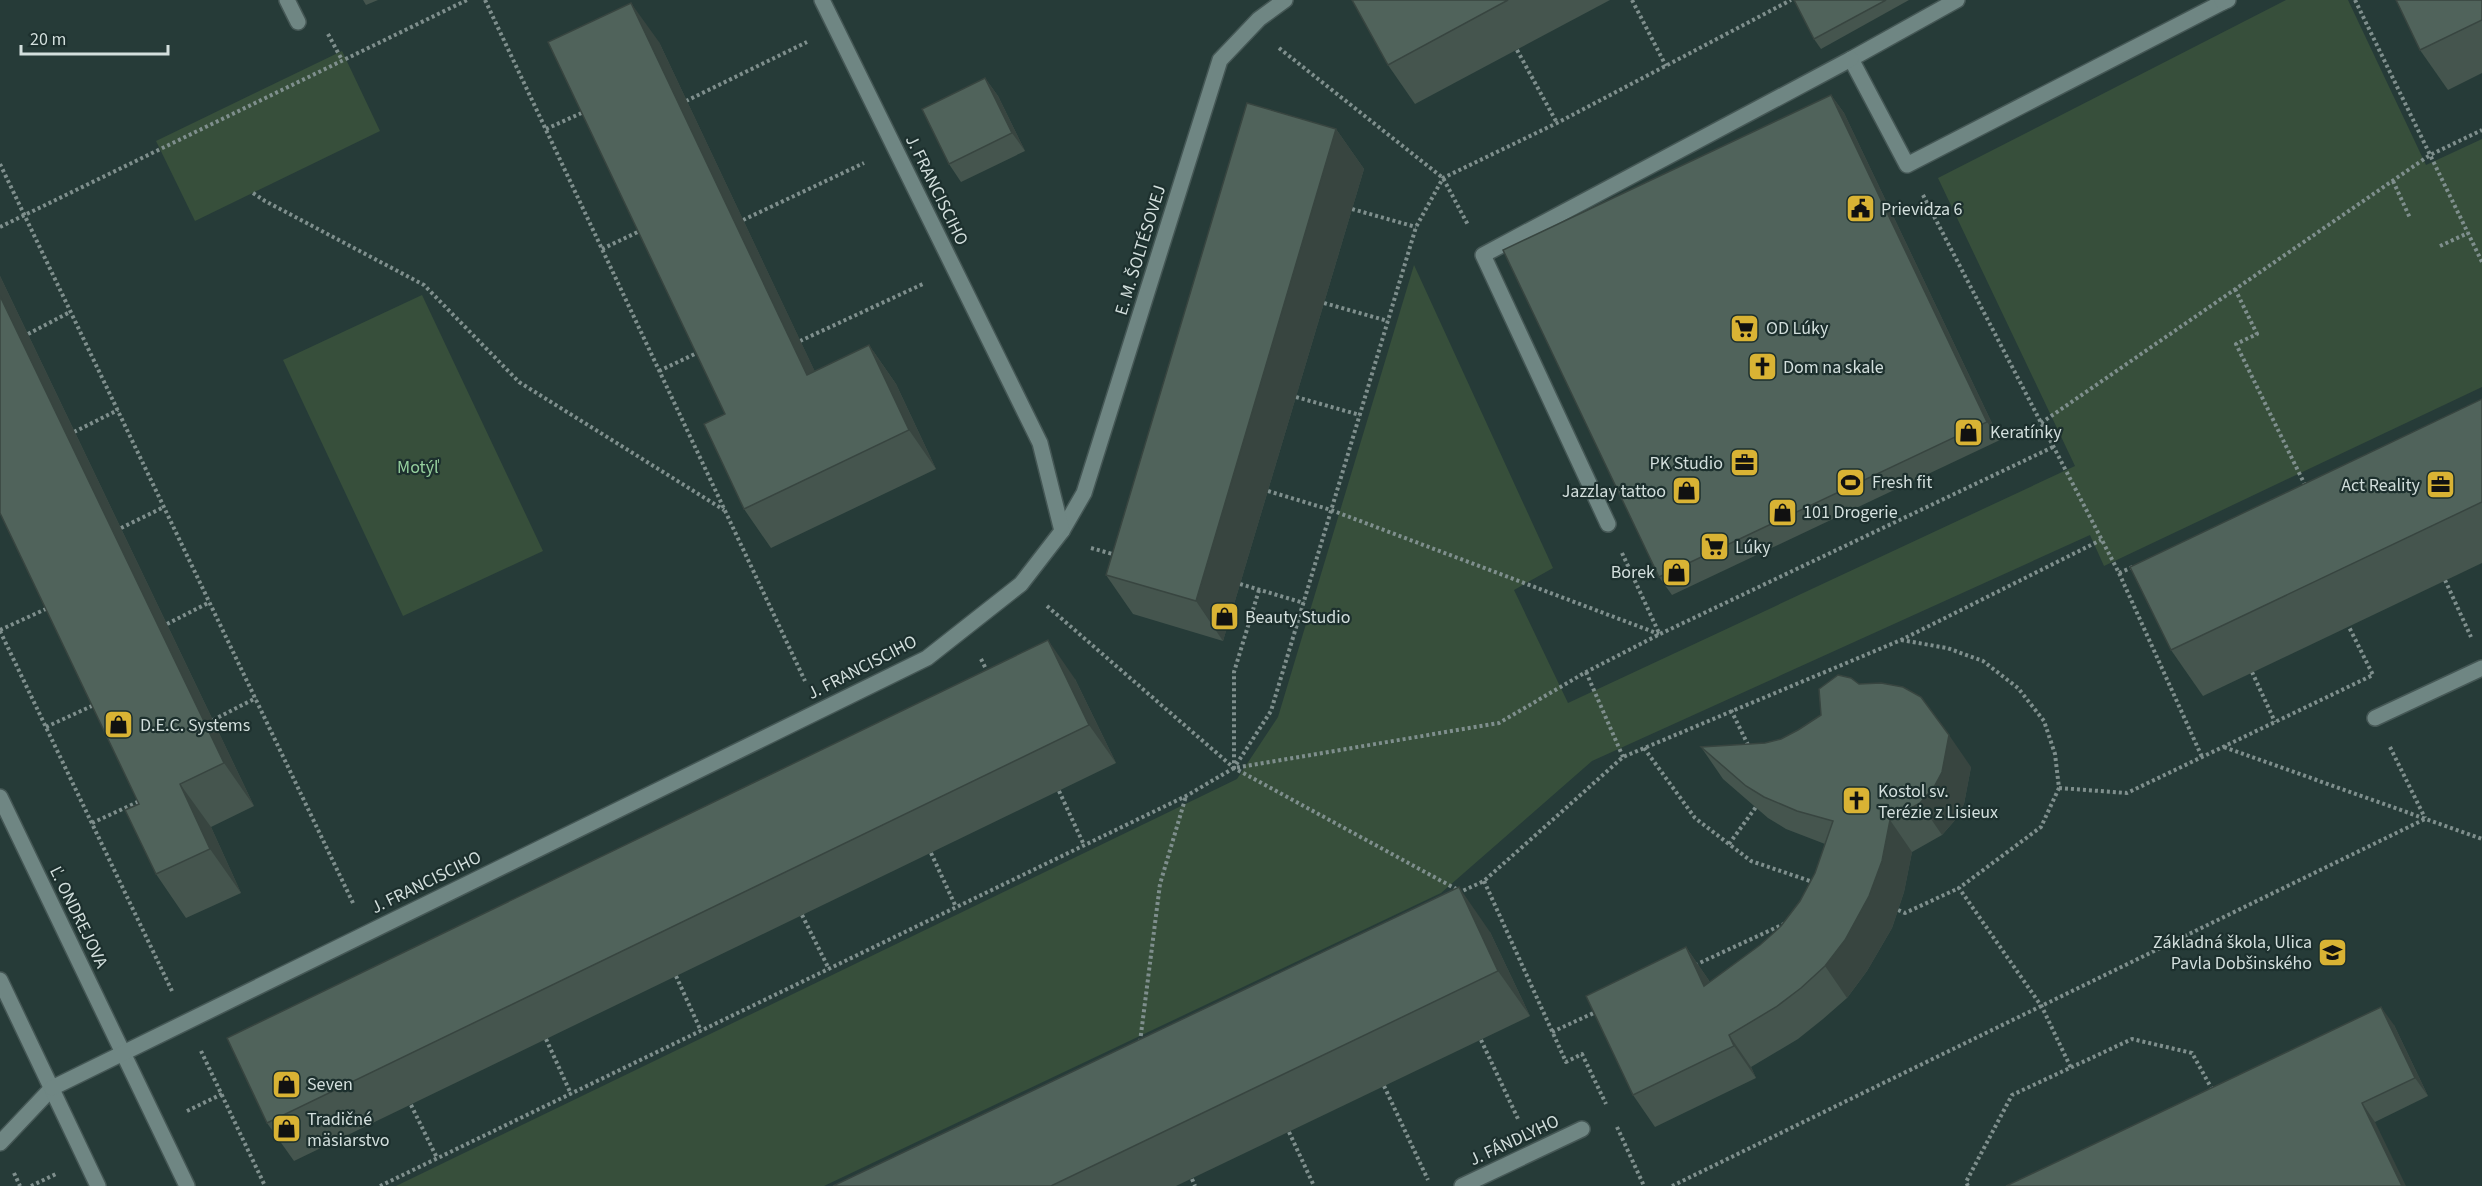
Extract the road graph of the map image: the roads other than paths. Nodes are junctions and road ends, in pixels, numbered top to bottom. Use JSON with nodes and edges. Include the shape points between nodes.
{"nodes":[{"id":1,"x":287,"y":0,"type":"edge"},
{"id":2,"x":822,"y":0,"type":"edge"},
{"id":3,"x":1285,"y":0,"type":"edge"},
{"id":4,"x":1957,"y":0,"type":"edge"},
{"id":5,"x":2224,"y":1,"type":"edge"},
{"id":6,"x":298,"y":22,"type":"dead end"},
{"id":7,"x":1851,"y":59,"type":"junction"},
{"id":8,"x":1608,"y":524,"type":"road end"},
{"id":9,"x":1062,"y":531,"type":"junction"},
{"id":10,"x":2482,"y":668,"type":"edge"},
{"id":11,"x":2375,"y":718,"type":"dead end"},
{"id":12,"x":0,"y":797,"type":"edge"},
{"id":13,"x":0,"y":980,"type":"edge"},
{"id":14,"x":123,"y":1053,"type":"junction"},
{"id":15,"x":52,"y":1088,"type":"junction"},
{"id":16,"x":1582,"y":1129,"type":"dead end"},
{"id":17,"x":0,"y":1143,"type":"edge"},
{"id":18,"x":98,"y":1186,"type":"edge"},
{"id":19,"x":187,"y":1186,"type":"edge"},
{"id":20,"x":1462,"y":1186,"type":"edge"}],
"edges":[{"from":1,"to":6,"type":"street"},
{"from":2,"to":9,"type":"street","name":"J. FRANCISCIHO","via":[[1040,443]]},
{"from":3,"to":9,"type":"street","name":"E. M. ŠOLTÉSOVEJ","via":[[1252,26],[1220,60],[1084,493]]},
{"from":4,"to":7,"type":"street"},
{"from":5,"to":7,"type":"street","via":[[1907,165]]},
{"from":7,"to":8,"type":"street","via":[[1483,255]]},
{"from":9,"to":14,"type":"street","name":"J. FRANCISCIHO","via":[[1021,584],[927,658]]},
{"from":10,"to":11,"type":"street"},
{"from":12,"to":14,"type":"street","name":"Ľ. ONDREJOVA"},
{"from":13,"to":15,"type":"street"},
{"from":14,"to":15,"type":"street"},
{"from":14,"to":19,"type":"street","name":"Ľ. ONDREJOVA"},
{"from":15,"to":17,"type":"street"},
{"from":15,"to":18,"type":"street"},
{"from":16,"to":20,"type":"street","name":"J. FÁNDLYHO"}]}
